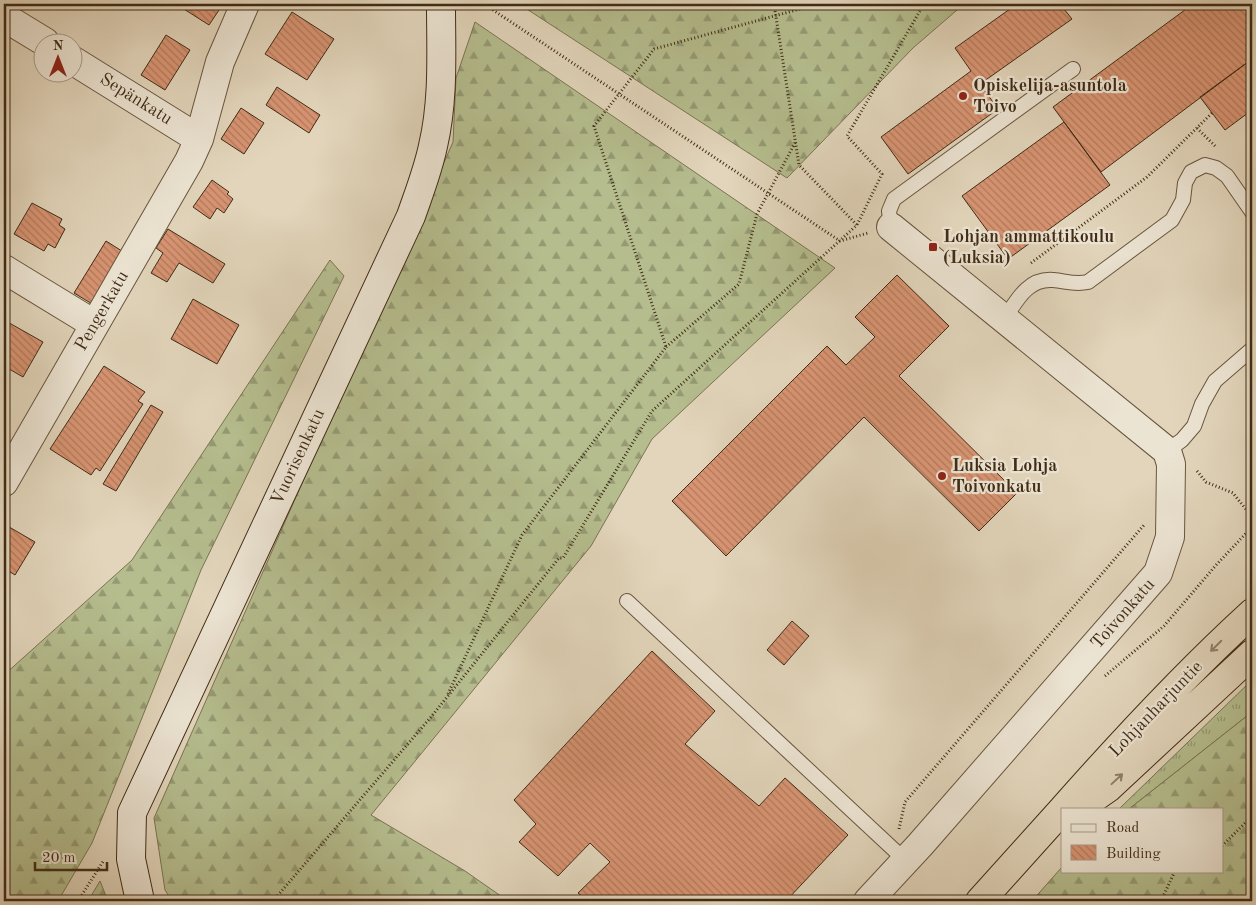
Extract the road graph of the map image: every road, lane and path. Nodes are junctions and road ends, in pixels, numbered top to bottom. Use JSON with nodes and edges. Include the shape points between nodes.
{"nodes":[{"id":1,"x":245,"y":4,"type":"edge"},
{"id":2,"x":441,"y":4,"type":"edge"},
{"id":3,"x":484,"y":4,"type":"edge"},
{"id":4,"x":774,"y":4,"type":"edge"},
{"id":5,"x":818,"y":4,"type":"edge"},
{"id":6,"x":924,"y":4,"type":"edge"},
{"id":7,"x":776,"y":15,"type":"junction"},
{"id":8,"x":4,"y":17,"type":"edge"},
{"id":9,"x":32,"y":34,"type":"edge"},
{"id":10,"x":82,"y":66,"type":"edge"},
{"id":11,"x":1073,"y":69,"type":"dead end"},
{"id":12,"x":619,"y":95,"type":"junction"},
{"id":13,"x":1212,"y":113,"type":"dead end"},
{"id":14,"x":199,"y":139,"type":"junction"},
{"id":15,"x":796,"y":141,"type":"junction"},
{"id":16,"x":768,"y":194,"type":"junction"},
{"id":17,"x":1252,"y":212,"type":"edge"},
{"id":18,"x":857,"y":225,"type":"junction"},
{"id":19,"x":891,"y":226,"type":"joint"},
{"id":20,"x":840,"y":241,"type":"junction"},
{"id":21,"x":4,"y":269,"type":"edge"},
{"id":22,"x":1023,"y":269,"type":"dead end"},
{"id":23,"x":1005,"y":318,"type":"junction"},
{"id":24,"x":94,"y":324,"type":"junction"},
{"id":25,"x":666,"y":347,"type":"junction"},
{"id":26,"x":1252,"y":349,"type":"edge"},
{"id":27,"x":1169,"y":458,"type":"junction"},
{"id":28,"x":4,"y":482,"type":"edge"},
{"id":29,"x":1252,"y":517,"type":"edge"},
{"id":30,"x":1148,"y":518,"type":"dead end"},
{"id":31,"x":1252,"y":528,"type":"edge"},
{"id":32,"x":626,"y":601,"type":"dead end"},
{"id":33,"x":1252,"y":613,"type":"edge"},
{"id":34,"x":1252,"y":654,"type":"edge"},
{"id":35,"x":1098,"y":682,"type":"dead end"},
{"id":36,"x":446,"y":700,"type":"junction"},
{"id":37,"x":1064,"y":808,"type":"edge"},
{"id":38,"x":1079,"y":808,"type":"edge"},
{"id":39,"x":1061,"y":811,"type":"edge"},
{"id":40,"x":1252,"y":816,"type":"edge"},
{"id":41,"x":1061,"y":821,"type":"edge"},
{"id":42,"x":1038,"y":838,"type":"junction"},
{"id":43,"x":1224,"y":844,"type":"edge"},
{"id":44,"x":898,"y":854,"type":"junction"},
{"id":45,"x":106,"y":857,"type":"dead end"},
{"id":46,"x":1175,"y":872,"type":"edge"},
{"id":47,"x":78,"y":901,"type":"edge"},
{"id":48,"x":140,"y":901,"type":"edge"},
{"id":49,"x":273,"y":901,"type":"edge"},
{"id":50,"x":868,"y":901,"type":"edge"},
{"id":51,"x":980,"y":901,"type":"edge"},
{"id":52,"x":1161,"y":901,"type":"edge"}],
"edges":[{"from":1,"to":14,"type":"street","name":"Pengerkatu","via":[[215,78]]},
{"from":2,"to":48,"type":"street","name":"Vuorisenkatu","via":[[440,101],[425,176],[411,216],[132,813],[131,859]]},
{"from":3,"to":12,"type":"path"},
{"from":4,"to":7,"type":"path"},
{"from":5,"to":7,"type":"path"},
{"from":6,"to":18,"type":"path","via":[[847,136],[882,174]]},
{"from":7,"to":12,"type":"path","via":[[654,49]]},
{"from":7,"to":15,"type":"path"},
{"from":8,"to":9,"type":"street"},
{"from":10,"to":14,"type":"street","name":"Sepänkatu"},
{"from":11,"to":19,"type":"lane","via":[[894,199],[889,211]]},
{"from":12,"to":16,"type":"path"},
{"from":12,"to":25,"type":"path","via":[[594,126]]},
{"from":13,"to":22,"type":"path","via":[[1146,177]]},
{"from":14,"to":24,"type":"street","name":"Pengerkatu"},
{"from":15,"to":16,"type":"path"},
{"from":15,"to":18,"type":"path","via":[[799,165]]},
{"from":16,"to":20,"type":"path"},
{"from":16,"to":25,"type":"path","via":[[757,214],[739,284]]},
{"from":17,"to":23,"type":"lane","via":[[1227,176],[1216,168],[1205,166],[1191,172],[1184,183],[1183,200],[1172,220],[1088,282],[1077,285],[1054,280],[1039,281],[1029,286]]},
{"from":18,"to":20,"type":"path"},
{"from":19,"to":23,"type":"street"},
{"from":20,"to":36,"type":"path","via":[[652,411],[563,558],[559,558]]},
{"from":21,"to":24,"type":"street"},
{"from":23,"to":27,"type":"street"},
{"from":24,"to":28,"type":"street","name":"Pengerkatu"},
{"from":25,"to":36,"type":"path","via":[[522,535]]},
{"from":26,"to":27,"type":"lane","via":[[1215,382],[1194,426]]},
{"from":27,"to":29,"type":"path","via":[[1195,469],[1206,482],[1234,493]]},
{"from":27,"to":44,"type":"street","name":"Toivonkatu","via":[[1170,537],[1158,574]]},
{"from":30,"to":44,"type":"path","via":[[905,802],[898,835]]},
{"from":31,"to":35,"type":"path","via":[[1164,626]]},
{"from":32,"to":44,"type":"lane"},
{"from":33,"to":37,"type":"highway","name":"Lohjanharjuntie","one_way":true,"via":[[1220,642]]},
{"from":38,"to":34,"type":"highway","name":"Lohjanharjuntie","one_way":true,"via":[[1108,788]]},
{"from":36,"to":49,"type":"path"},
{"from":39,"to":42,"type":"highway","name":"Lohjanharjuntie"},
{"from":40,"to":43,"type":"path"},
{"from":41,"to":42,"type":"highway","name":"Lohjanharjuntie"},
{"from":42,"to":51,"type":"highway","name":"Lohjanharjuntie"},
{"from":44,"to":50,"type":"street","name":"Toivonkatu"},
{"from":45,"to":47,"type":"path"},
{"from":46,"to":52,"type":"path"}]}
